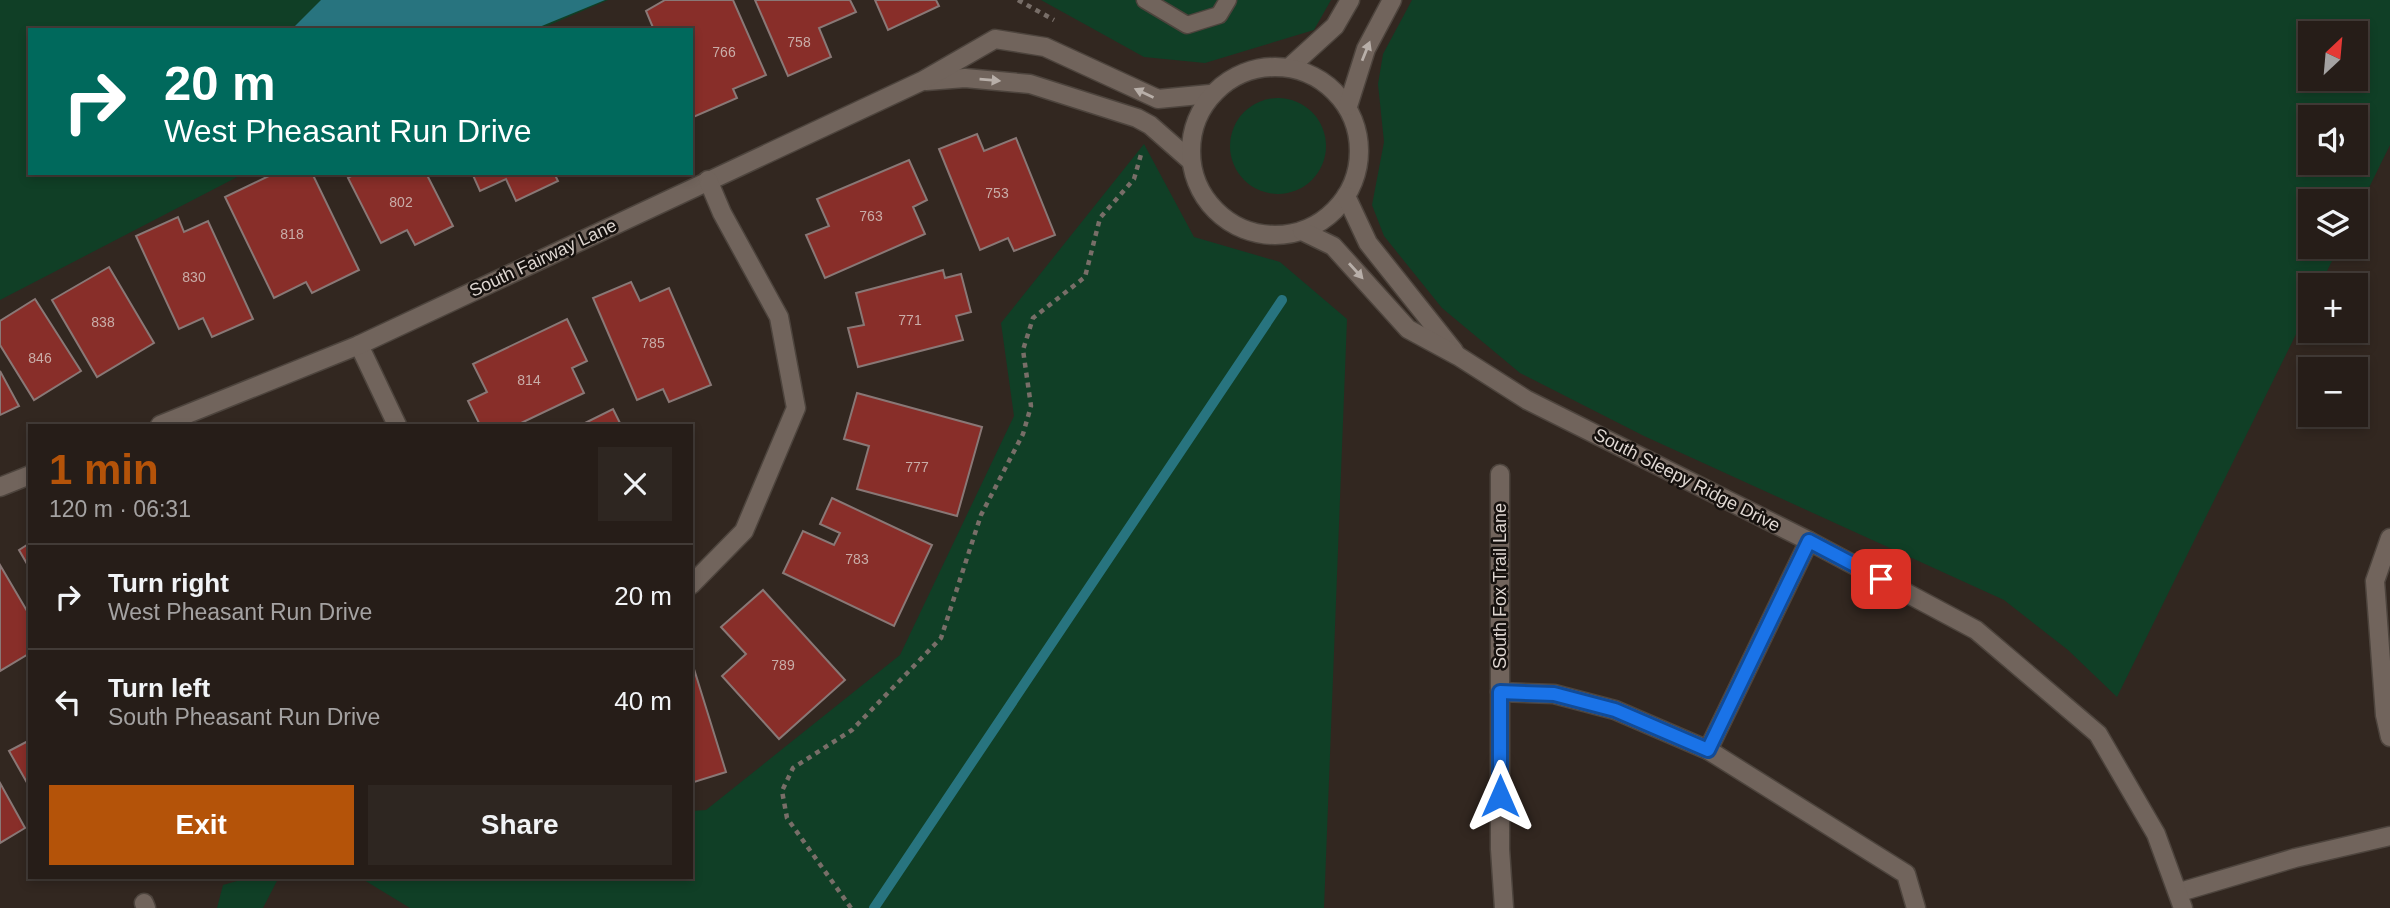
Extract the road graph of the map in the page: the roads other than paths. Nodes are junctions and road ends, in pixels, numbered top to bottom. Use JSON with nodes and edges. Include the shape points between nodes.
{"nodes":[{"id":1,"x":1145,"y":0,"type":"edge"},
{"id":2,"x":1228,"y":0,"type":"edge"},
{"id":3,"x":1350,"y":0,"type":"edge"},
{"id":4,"x":1392,"y":0,"type":"edge"},
{"id":5,"x":1291,"y":66,"type":"junction"},
{"id":6,"x":922,"y":81,"type":"junction"},
{"id":7,"x":1210,"y":94,"type":"junction"},
{"id":8,"x":1348,"y":106,"type":"junction"},
{"id":9,"x":1191,"y":160,"type":"junction"},
{"id":10,"x":708,"y":180,"type":"junction"},
{"id":11,"x":1346,"y":196,"type":"junction"},
{"id":12,"x":1302,"y":231,"type":"junction"},
{"id":13,"x":359,"y":345,"type":"junction"},
{"id":14,"x":1458,"y":356,"type":"junction"},
{"id":15,"x":162,"y":424,"type":"edge"},
{"id":16,"x":397,"y":424,"type":"edge"},
{"id":17,"x":1500,"y":474,"type":"dead end"},
{"id":18,"x":28,"y":476,"type":"edge"},
{"id":19,"x":0,"y":487,"type":"edge"},
{"id":20,"x":2390,"y":538,"type":"edge"},
{"id":21,"x":1809,"y":541,"type":"junction"},
{"id":22,"x":693,"y":583,"type":"edge"},
{"id":23,"x":1500,"y":692,"type":"junction"},
{"id":24,"x":2390,"y":737,"type":"edge"},
{"id":25,"x":1708,"y":750,"type":"junction"},
{"id":26,"x":2390,"y":836,"type":"edge"},
{"id":27,"x":2181,"y":900,"type":"edge"},
{"id":28,"x":1504,"y":908,"type":"edge"},
{"id":29,"x":1916,"y":908,"type":"edge"}],
"edges":[{"from":1,"to":2,"type":"lane","via":[[1187,25],[1219,15]]},
{"from":3,"to":5,"type":"street","via":[[1335,26]]},
{"from":8,"to":4,"type":"street","one_way":true,"via":[[1366,49]]},
{"from":5,"to":7,"type":"street","via":[[1262,66],[1234,75]]},
{"from":5,"to":8,"type":"street","via":[[1319,77]]},
{"from":7,"to":6,"type":"street","name":"South Fairway Lane","one_way":true,"via":[[1158,99],[1045,47],[995,39]]},
{"from":6,"to":9,"type":"street","name":"South Fairway Lane","one_way":true,"via":[[965,78],[1030,83],[1150,125]]},
{"from":6,"to":10,"type":"street","name":"South Fairway Lane"},
{"from":7,"to":9,"type":"street","via":[[1189,140]]},
{"from":8,"to":11,"type":"street","via":[[1358,134],[1359,163]]},
{"from":9,"to":12,"type":"street","via":[[1203,198],[1224,219],[1243,230],[1273,236]]},
{"from":10,"to":13,"type":"street","name":"South Fairway Lane"},
{"from":10,"to":22,"type":"street","via":[[779,317],[796,408],[744,531]]},
{"from":11,"to":12,"type":"street","via":[[1323,221]]},
{"from":11,"to":14,"type":"street","name":"South Sleepy Ridge Drive","via":[[1368,243]]},
{"from":12,"to":14,"type":"street","name":"South Sleepy Ridge Drive","one_way":true,"via":[[1333,246],[1408,329]]},
{"from":13,"to":15,"type":"street","name":"South Fairway Lane"},
{"from":13,"to":16,"type":"street"},
{"from":14,"to":21,"type":"street","name":"South Sleepy Ridge Drive","via":[[1527,400]]},
{"from":17,"to":23,"type":"street","name":"South Fox Trail Lane"},
{"from":18,"to":19,"type":"street"},
{"from":20,"to":24,"type":"street","via":[[2375,581]]},
{"from":21,"to":25,"type":"street"},
{"from":21,"to":27,"type":"street","name":"South Sleepy Ridge Drive","via":[[1976,630],[2098,734],[2156,834]]},
{"from":23,"to":25,"type":"street","via":[[1554,694],[1615,710]]},
{"from":23,"to":28,"type":"street","name":"South Fox Trail Lane"},
{"from":25,"to":29,"type":"street","via":[[1906,874]]},
{"from":26,"to":27,"type":"street","via":[[2295,859]]}]}
